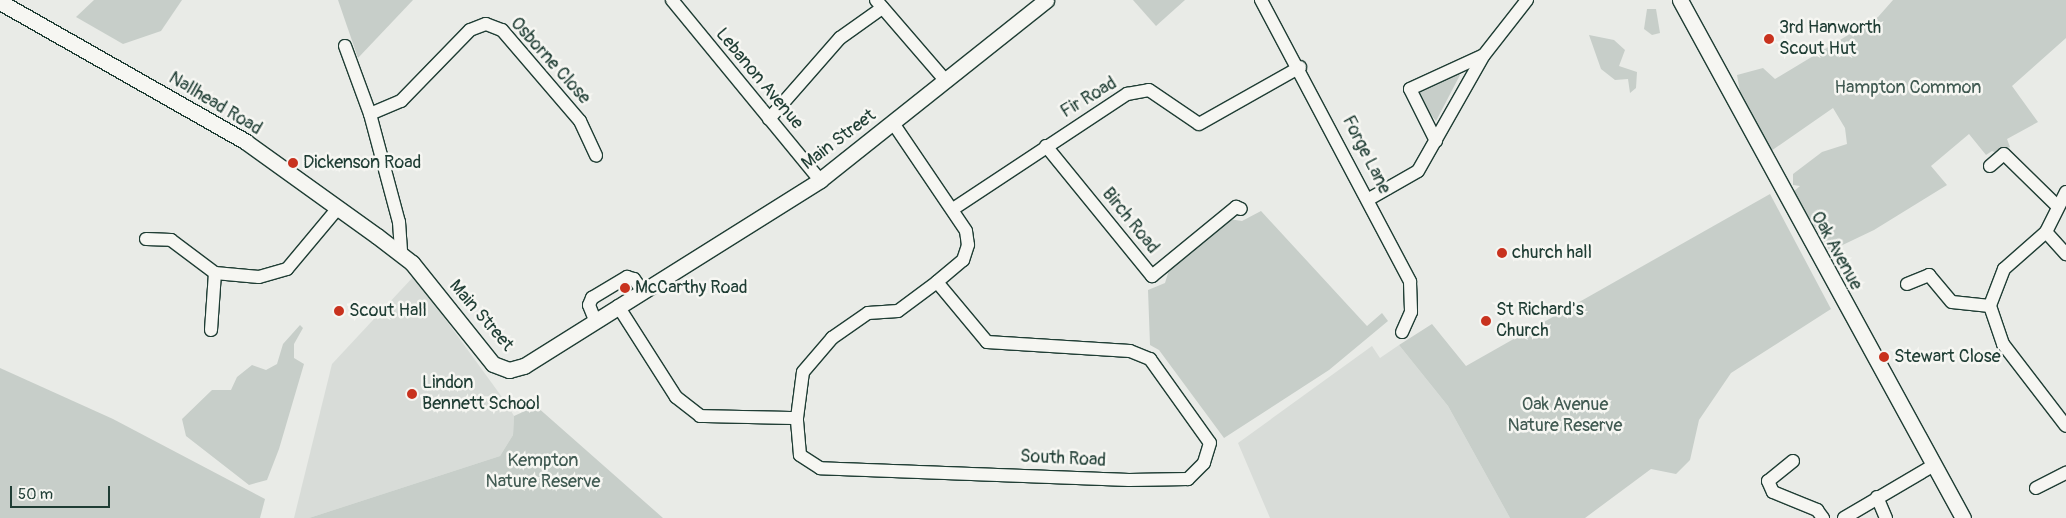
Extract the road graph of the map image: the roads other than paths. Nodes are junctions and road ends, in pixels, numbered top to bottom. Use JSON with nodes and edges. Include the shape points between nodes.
{"nodes":[{"id":1,"x":1046,"y":0,"type":"edge"},
{"id":2,"x":1261,"y":0,"type":"edge"},
{"id":3,"x":1527,"y":0,"type":"edge"},
{"id":4,"x":1680,"y":0,"type":"edge"},
{"id":5,"x":0,"y":2,"type":"edge"},
{"id":6,"x":677,"y":2,"type":"edge"},
{"id":7,"x":879,"y":4,"type":"edge"},
{"id":8,"x":345,"y":46,"type":"dead end"},
{"id":9,"x":1484,"y":55,"type":"junction"},
{"id":10,"x":1300,"y":67,"type":"junction"},
{"id":11,"x":945,"y":80,"type":"junction"},
{"id":12,"x":370,"y":114,"type":"junction"},
{"id":13,"x":769,"y":119,"type":"junction"},
{"id":14,"x":893,"y":124,"type":"junction"},
{"id":15,"x":1436,"y":141,"type":"junction"},
{"id":16,"x":1046,"y":146,"type":"junction"},
{"id":17,"x":596,"y":155,"type":"dead end"},
{"id":18,"x":1990,"y":166,"type":"dead end"},
{"id":19,"x":820,"y":180,"type":"junction"},
{"id":20,"x":2066,"y":192,"type":"edge"},
{"id":21,"x":1369,"y":199,"type":"junction"},
{"id":22,"x":2056,"y":205,"type":"junction"},
{"id":23,"x":338,"y":208,"type":"junction"},
{"id":24,"x":1241,"y":208,"type":"dead end"},
{"id":25,"x":953,"y":209,"type":"junction"},
{"id":26,"x":2046,"y":232,"type":"junction"},
{"id":27,"x":146,"y":239,"type":"dead end"},
{"id":28,"x":400,"y":254,"type":"junction"},
{"id":29,"x":2066,"y":254,"type":"edge"},
{"id":30,"x":216,"y":273,"type":"junction"},
{"id":31,"x":937,"y":282,"type":"junction"},
{"id":32,"x":1907,"y":284,"type":"dead end"},
{"id":33,"x":643,"y":292,"type":"junction"},
{"id":34,"x":618,"y":306,"type":"junction"},
{"id":35,"x":1990,"y":306,"type":"junction"},
{"id":36,"x":595,"y":320,"type":"junction"},
{"id":37,"x":211,"y":330,"type":"dead end"},
{"id":38,"x":1402,"y":332,"type":"dead end"},
{"id":39,"x":797,"y":418,"type":"junction"},
{"id":40,"x":2066,"y":426,"type":"edge"},
{"id":41,"x":1793,"y":461,"type":"dead end"},
{"id":42,"x":1934,"y":465,"type":"junction"},
{"id":43,"x":2066,"y":474,"type":"edge"},
{"id":44,"x":2036,"y":488,"type":"dead end"},
{"id":45,"x":1877,"y":497,"type":"junction"},
{"id":46,"x":1823,"y":518,"type":"edge"},
{"id":47,"x":1844,"y":518,"type":"edge"},
{"id":48,"x":1886,"y":518,"type":"edge"},
{"id":49,"x":1963,"y":518,"type":"edge"}],
"edges":[{"from":1,"to":11,"type":"street","name":"Main Street"},
{"from":2,"to":10,"type":"street","name":"Forge Lane"},
{"from":3,"to":9,"type":"street"},
{"from":4,"to":42,"type":"street","name":"Oak Avenue"},
{"from":5,"to":23,"type":"street","name":"Nallhead Road","via":[[246,142]]},
{"from":6,"to":13,"type":"street","name":"Lebanon Avenue"},
{"from":7,"to":11,"type":"street"},
{"from":7,"to":13,"type":"street","via":[[840,38]]},
{"from":8,"to":12,"type":"street"},
{"from":9,"to":15,"type":"street"},
{"from":9,"to":15,"type":"street","via":[[1410,89]]},
{"from":10,"to":16,"type":"street","name":"Fir Road","via":[[1199,124],[1149,90],[1127,94]]},
{"from":10,"to":21,"type":"street","name":"Forge Lane"},
{"from":11,"to":14,"type":"street","name":"Main Street"},
{"from":12,"to":17,"type":"street","name":"Osborne Close","via":[[401,101],[470,30],[486,24],[502,30],[580,121]]},
{"from":12,"to":28,"type":"street","via":[[399,222]]},
{"from":13,"to":19,"type":"street","name":"Lebanon Avenue"},
{"from":14,"to":19,"type":"street","name":"Main Street"},
{"from":14,"to":25,"type":"street","name":"South Road"},
{"from":15,"to":21,"type":"street","via":[[1418,171]]},
{"from":16,"to":24,"type":"street","name":"Birch Road","via":[[1152,276],[1236,207]]},
{"from":16,"to":25,"type":"street","name":"Fir Road"},
{"from":18,"to":22,"type":"street","via":[[2004,154]]},
{"from":19,"to":33,"type":"street","name":"Main Street"},
{"from":20,"to":22,"type":"street"},
{"from":21,"to":38,"type":"street","name":"Forge Lane","via":[[1410,282],[1411,312]]},
{"from":22,"to":26,"type":"street"},
{"from":23,"to":28,"type":"street","name":"Nallhead Road"},
{"from":23,"to":30,"type":"street","via":[[287,269],[259,277]]},
{"from":25,"to":31,"type":"street","name":"South Road","via":[[968,244],[963,260]]},
{"from":26,"to":29,"type":"street"},
{"from":26,"to":35,"type":"street","via":[[2004,269]]},
{"from":27,"to":30,"type":"street","via":[[171,240]]},
{"from":28,"to":36,"type":"street","name":"Main Street","via":[[500,368],[524,366]]},
{"from":30,"to":37,"type":"street"},
{"from":31,"to":39,"type":"street","name":"South Road","via":[[898,312],[868,313],[832,338],[803,372]]},
{"from":31,"to":39,"type":"street","name":"South Road","via":[[987,342],[1130,351],[1150,359],[1210,442],[1204,463],[1188,479],[1178,480],[820,468],[800,455]]},
{"from":32,"to":35,"type":"street","via":[[1928,275],[1952,302]]},
{"from":33,"to":34,"type":"street","name":"Main Street"},
{"from":33,"to":36,"type":"street","via":[[634,279],[627,277],[592,298],[589,305]]},
{"from":34,"to":36,"type":"street","name":"Main Street"},
{"from":34,"to":39,"type":"street","via":[[676,397],[700,416]]},
{"from":35,"to":40,"type":"street","via":[[2003,344]]},
{"from":41,"to":46,"type":"street","via":[[1768,481],[1773,492],[1817,510]]},
{"from":42,"to":45,"type":"street"},
{"from":42,"to":49,"type":"street","name":"Oak Avenue"},
{"from":43,"to":44,"type":"street"},
{"from":45,"to":47,"type":"street"},
{"from":45,"to":48,"type":"street"}]}
